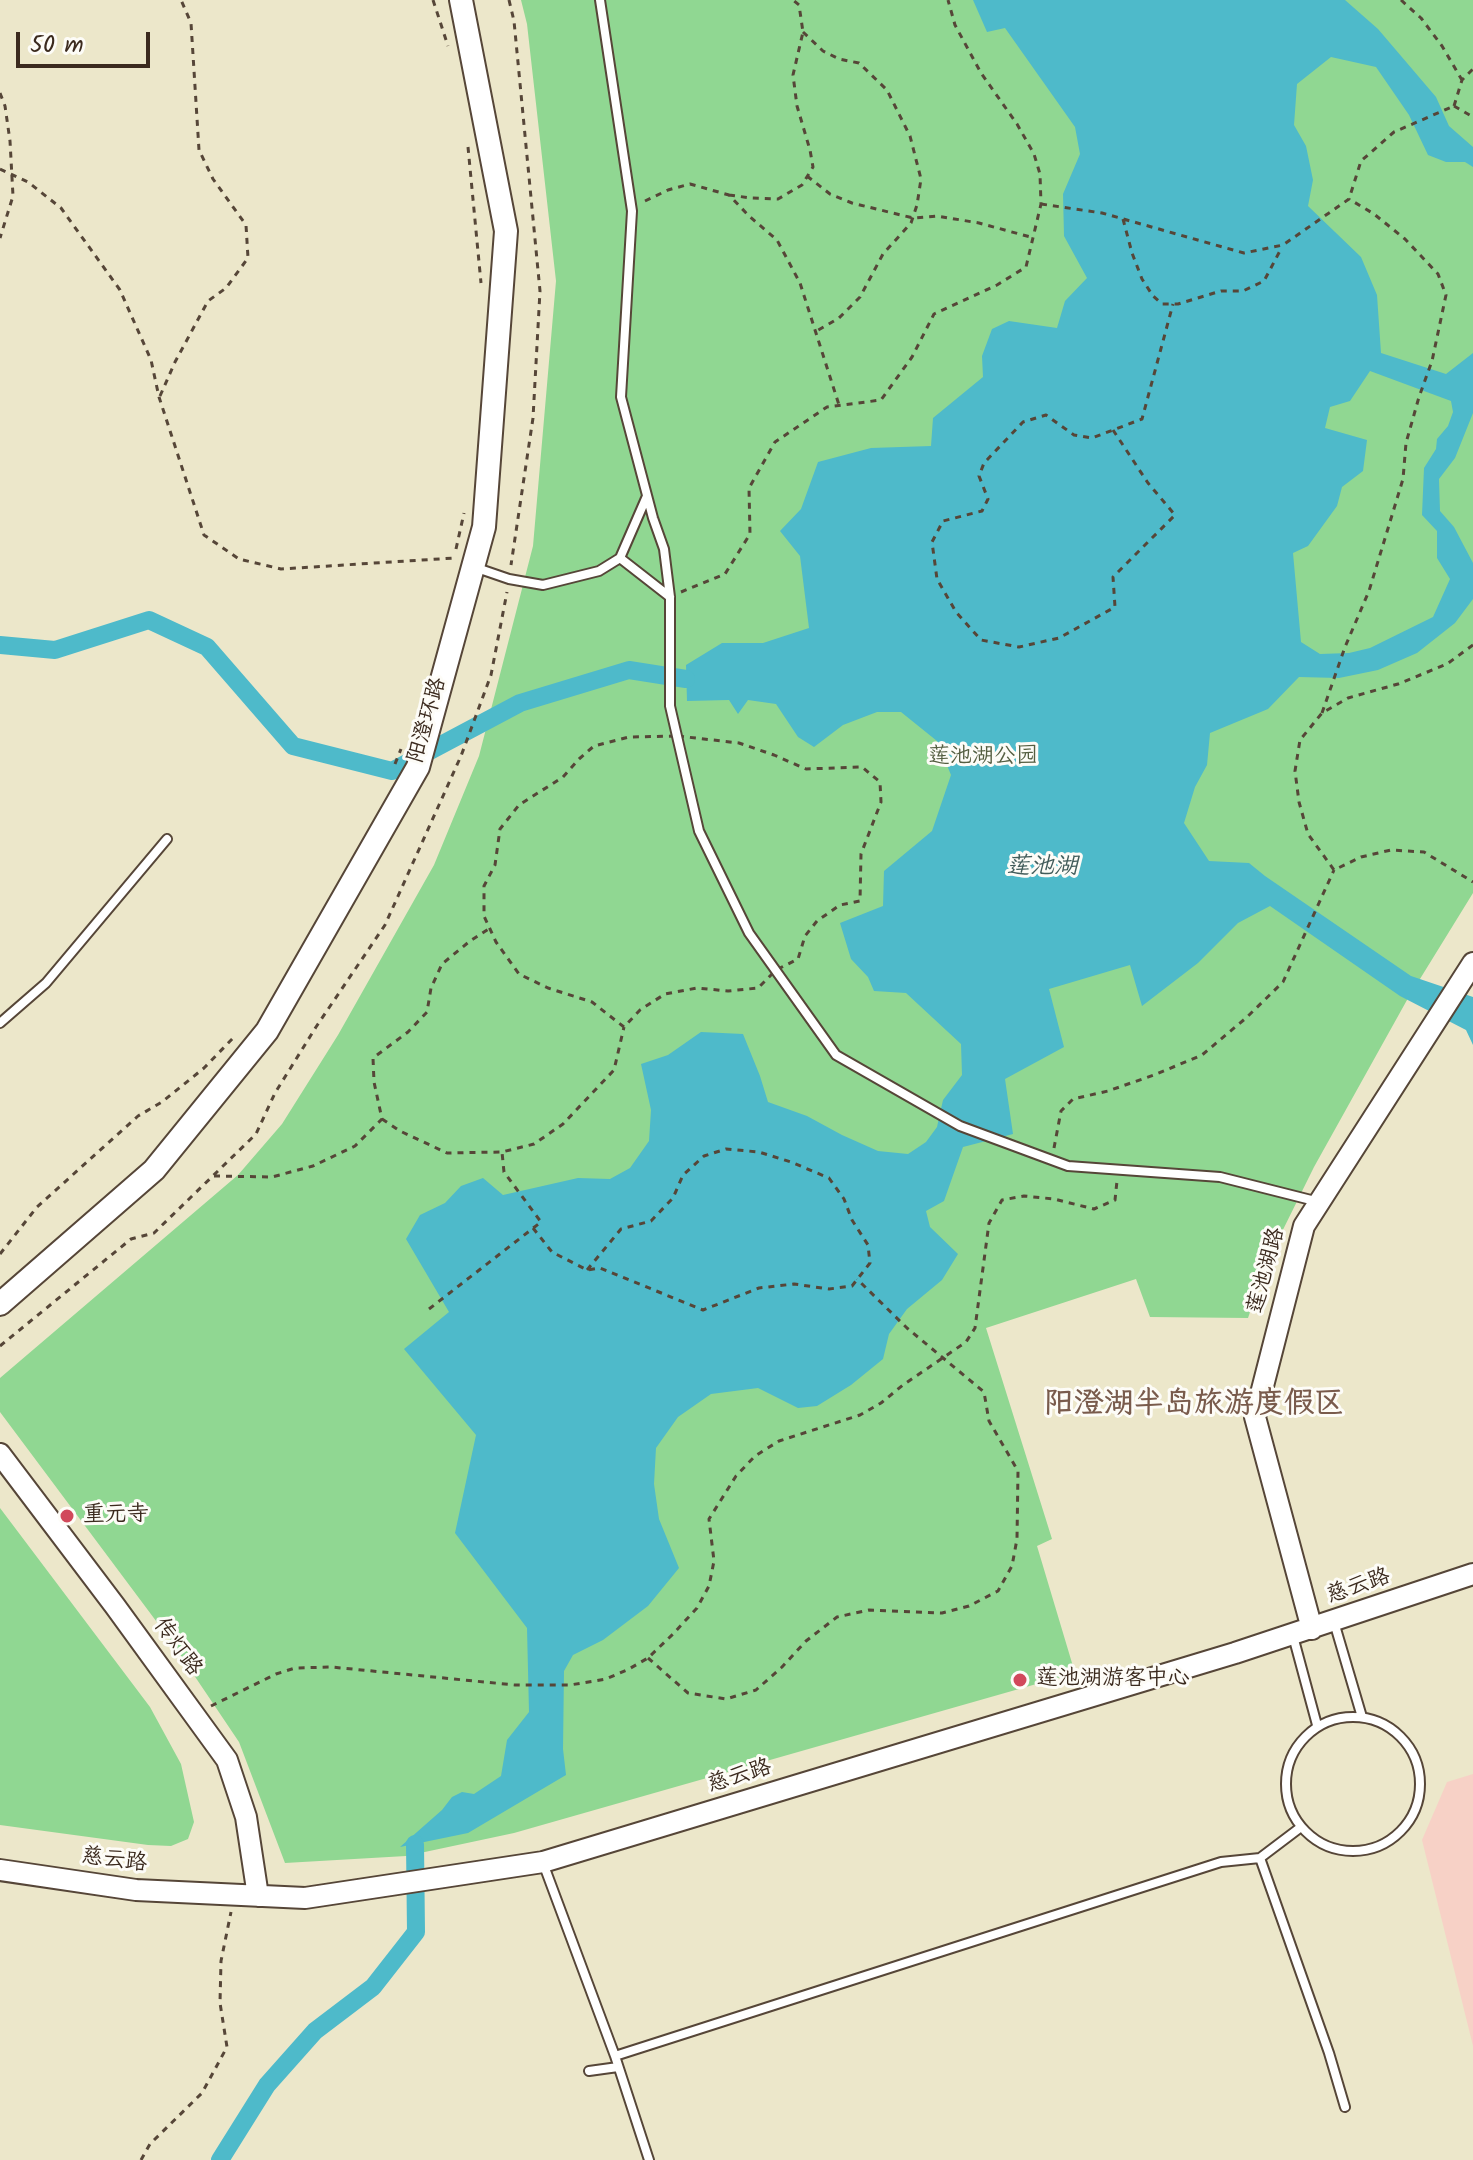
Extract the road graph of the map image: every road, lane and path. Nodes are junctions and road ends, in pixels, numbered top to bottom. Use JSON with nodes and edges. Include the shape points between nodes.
{"nodes":[{"id":1,"x":181,"y":0,"type":"edge"},
{"id":2,"x":433,"y":0,"type":"edge"},
{"id":3,"x":461,"y":0,"type":"edge"},
{"id":4,"x":509,"y":0,"type":"edge"},
{"id":5,"x":600,"y":0,"type":"edge"},
{"id":6,"x":793,"y":0,"type":"edge"},
{"id":7,"x":948,"y":0,"type":"edge"},
{"id":8,"x":1401,"y":0,"type":"edge"},
{"id":9,"x":803,"y":32,"type":"junction"},
{"id":10,"x":450,"y":51,"type":"dead end"},
{"id":11,"x":1473,"y":69,"type":"edge"},
{"id":12,"x":1462,"y":80,"type":"junction"},
{"id":13,"x":0,"y":93,"type":"edge"},
{"id":14,"x":1454,"y":106,"type":"junction"},
{"id":15,"x":1473,"y":117,"type":"edge"},
{"id":16,"x":467,"y":139,"type":"dead end"},
{"id":17,"x":0,"y":169,"type":"edge"},
{"id":18,"x":12,"y":174,"type":"junction"},
{"id":19,"x":807,"y":176,"type":"junction"},
{"id":20,"x":729,"y":195,"type":"junction"},
{"id":21,"x":1349,"y":199,"type":"junction"},
{"id":22,"x":1041,"y":204,"type":"junction"},
{"id":23,"x":632,"y":211,"type":"junction"},
{"id":24,"x":913,"y":218,"type":"junction"},
{"id":25,"x":1123,"y":219,"type":"junction"},
{"id":26,"x":0,"y":238,"type":"edge"},
{"id":27,"x":1034,"y":238,"type":"junction"},
{"id":28,"x":1283,"y":245,"type":"junction"},
{"id":29,"x":481,"y":284,"type":"dead end"},
{"id":30,"x":1173,"y":304,"type":"junction"},
{"id":31,"x":815,"y":332,"type":"junction"},
{"id":32,"x":159,"y":397,"type":"junction"},
{"id":33,"x":839,"y":406,"type":"junction"},
{"id":34,"x":1113,"y":430,"type":"junction"},
{"id":35,"x":647,"y":496,"type":"junction"},
{"id":36,"x":466,"y":504,"type":"dead end"},
{"id":37,"x":620,"y":558,"type":"junction"},
{"id":38,"x":463,"y":562,"type":"junction"},
{"id":39,"x":509,"y":579,"type":"junction"},
{"id":40,"x":670,"y":597,"type":"junction"},
{"id":41,"x":1473,"y":645,"type":"edge"},
{"id":42,"x":1322,"y":713,"type":"junction"},
{"id":43,"x":678,"y":736,"type":"junction"},
{"id":44,"x":403,"y":744,"type":"dead end"},
{"id":45,"x":392,"y":771,"type":"dead end"},
{"id":46,"x":167,"y":839,"type":"dead end"},
{"id":47,"x":1334,"y":870,"type":"junction"},
{"id":48,"x":1473,"y":882,"type":"edge"},
{"id":49,"x":490,"y":928,"type":"junction"},
{"id":50,"x":1473,"y":963,"type":"edge"},
{"id":51,"x":776,"y":970,"type":"junction"},
{"id":52,"x":0,"y":1023,"type":"edge"},
{"id":53,"x":624,"y":1027,"type":"junction"},
{"id":54,"x":240,"y":1031,"type":"dead end"},
{"id":55,"x":382,"y":1119,"type":"junction"},
{"id":56,"x":502,"y":1152,"type":"junction"},
{"id":57,"x":1052,"y":1160,"type":"junction"},
{"id":58,"x":1118,"y":1169,"type":"junction"},
{"id":59,"x":213,"y":1176,"type":"junction"},
{"id":60,"x":1320,"y":1202,"type":"junction"},
{"id":61,"x":533,"y":1228,"type":"junction"},
{"id":62,"x":0,"y":1254,"type":"edge"},
{"id":63,"x":587,"y":1270,"type":"junction"},
{"id":64,"x":857,"y":1279,"type":"junction"},
{"id":65,"x":0,"y":1304,"type":"edge"},
{"id":66,"x":429,"y":1309,"type":"dead end"},
{"id":67,"x":0,"y":1346,"type":"edge"},
{"id":68,"x":942,"y":1358,"type":"junction"},
{"id":69,"x":0,"y":1454,"type":"edge"},
{"id":70,"x":1473,"y":1574,"type":"edge"},
{"id":71,"x":1334,"y":1622,"type":"junction"},
{"id":72,"x":1302,"y":1632,"type":"junction"},
{"id":73,"x":648,"y":1658,"type":"junction"},
{"id":74,"x":194,"y":1714,"type":"junction"},
{"id":75,"x":1362,"y":1717,"type":"junction"},
{"id":76,"x":1317,"y":1725,"type":"junction"},
{"id":77,"x":1301,"y":1827,"type":"junction"},
{"id":78,"x":1260,"y":1858,"type":"junction"},
{"id":79,"x":543,"y":1862,"type":"junction"},
{"id":80,"x":0,"y":1870,"type":"edge"},
{"id":81,"x":235,"y":1895,"type":"junction"},
{"id":82,"x":258,"y":1896,"type":"junction"},
{"id":83,"x":615,"y":2056,"type":"junction"},
{"id":84,"x":618,"y":2067,"type":"junction"},
{"id":85,"x":589,"y":2071,"type":"dead end"},
{"id":86,"x":1345,"y":2107,"type":"dead end"},
{"id":87,"x":141,"y":2160,"type":"edge"},
{"id":88,"x":649,"y":2160,"type":"edge"}],
"edges":[{"from":1,"to":32,"type":"path","via":[[191,23],[199,150],[246,225],[248,258],[226,288],[208,301]]},
{"from":2,"to":10,"type":"path"},
{"from":3,"to":38,"type":"main road","name":"阳澄环路","via":[[506,231],[484,527]]},
{"from":4,"to":39,"type":"path","via":[[540,291],[533,418]]},
{"from":5,"to":23,"type":"lane"},
{"from":6,"to":9,"type":"path","via":[[799,5]]},
{"from":7,"to":22,"type":"path","via":[[981,73],[1034,154]]},
{"from":8,"to":12,"type":"path","via":[[1421,18]]},
{"from":9,"to":19,"type":"path","via":[[793,75],[813,167]]},
{"from":9,"to":24,"type":"path","via":[[823,51],[859,63],[887,90],[910,136],[921,179]]},
{"from":11,"to":12,"type":"path"},
{"from":12,"to":14,"type":"path"},
{"from":13,"to":18,"type":"path"},
{"from":14,"to":15,"type":"path"},
{"from":14,"to":21,"type":"path","via":[[1394,132],[1361,161]]},
{"from":16,"to":29,"type":"path"},
{"from":17,"to":18,"type":"path"},
{"from":18,"to":26,"type":"path","via":[[13,196]]},
{"from":18,"to":32,"type":"path","via":[[61,208],[120,290],[151,360]]},
{"from":19,"to":20,"type":"path","via":[[778,199]]},
{"from":19,"to":24,"type":"path","via":[[852,203]]},
{"from":20,"to":23,"type":"path","via":[[690,184],[650,197]]},
{"from":20,"to":31,"type":"path","via":[[777,240],[800,283]]},
{"from":21,"to":28,"type":"path"},
{"from":21,"to":42,"type":"path","via":[[1405,239],[1438,274],[1446,295],[1406,443],[1395,507]]},
{"from":22,"to":25,"type":"path"},
{"from":22,"to":27,"type":"path"},
{"from":23,"to":35,"type":"lane","via":[[621,397]]},
{"from":24,"to":27,"type":"path","via":[[937,216]]},
{"from":24,"to":31,"type":"path","via":[[883,254],[860,297]]},
{"from":25,"to":28,"type":"path","via":[[1244,253]]},
{"from":25,"to":30,"type":"path","via":[[1142,279],[1162,304]]},
{"from":27,"to":33,"type":"path","via":[[1026,267],[934,314],[881,400]]},
{"from":28,"to":30,"type":"path","via":[[1264,281],[1243,291],[1221,291]]},
{"from":30,"to":34,"type":"path","via":[[1142,419]]},
{"from":31,"to":33,"type":"path"},
{"from":32,"to":38,"type":"path","via":[[204,535],[239,559],[281,569]]},
{"from":33,"to":40,"type":"path","via":[[827,407],[775,442],[749,488],[750,534],[725,574]]},
{"from":34,"to":34,"type":"path","via":[[1092,438],[1074,435],[1046,415],[1023,422],[984,463],[979,476],[988,499],[982,511],[943,521],[932,542],[937,579],[981,640],[1019,647],[1059,638],[1115,607],[1113,577],[1175,515]]},
{"from":35,"to":37,"type":"lane"},
{"from":35,"to":40,"type":"lane","via":[[664,549]]},
{"from":36,"to":38,"type":"path"},
{"from":37,"to":39,"type":"lane","via":[[599,571],[543,585]]},
{"from":37,"to":40,"type":"lane"},
{"from":38,"to":39,"type":"lane"},
{"from":38,"to":65,"type":"main road","name":"阳澄环路","via":[[418,767],[267,1031],[154,1170]]},
{"from":39,"to":59,"type":"path","via":[[490,677],[461,756],[385,925],[283,1080],[256,1134]]},
{"from":40,"to":43,"type":"lane","via":[[670,706]]},
{"from":41,"to":42,"type":"path","via":[[1447,664],[1348,698]]},
{"from":42,"to":47,"type":"path","via":[[1300,740],[1295,771],[1308,834]]},
{"from":43,"to":49,"type":"path","via":[[629,737],[594,746],[563,777],[519,805],[500,829],[495,865],[484,886],[484,916]]},
{"from":43,"to":51,"type":"lane","via":[[699,831],[749,933]]},
{"from":43,"to":51,"type":"path","via":[[739,743],[806,769],[862,767],[880,782],[881,802],[861,854],[860,901],[840,905],[817,921],[805,936],[798,959]]},
{"from":44,"to":45,"type":"path"},
{"from":46,"to":52,"type":"lane","via":[[46,983]]},
{"from":47,"to":48,"type":"path","via":[[1391,850],[1424,852]]},
{"from":47,"to":57,"type":"path","via":[[1283,982],[1202,1055],[1073,1099],[1061,1111]]},
{"from":49,"to":53,"type":"path","via":[[519,974],[592,1002]]},
{"from":49,"to":55,"type":"path","via":[[442,964],[427,1012],[373,1058]]},
{"from":50,"to":60,"type":"street","name":"莲池湖路"},
{"from":51,"to":53,"type":"path","via":[[758,988],[665,994]]},
{"from":51,"to":57,"type":"lane","via":[[836,1055],[960,1126]]},
{"from":53,"to":56,"type":"path","via":[[614,1070],[563,1124],[534,1144]]},
{"from":54,"to":62,"type":"path","via":[[204,1068],[138,1116],[37,1207]]},
{"from":55,"to":56,"type":"path","via":[[447,1153]]},
{"from":55,"to":59,"type":"path","via":[[355,1146],[313,1166],[272,1177]]},
{"from":56,"to":61,"type":"path","via":[[504,1172],[541,1222]]},
{"from":57,"to":58,"type":"lane"},
{"from":58,"to":60,"type":"lane","via":[[1220,1177]]},
{"from":58,"to":68,"type":"path","via":[[1115,1200],[1094,1209],[1024,1196],[1002,1200],[989,1223],[975,1328],[966,1342]]},
{"from":59,"to":67,"type":"path","via":[[154,1233],[131,1239]]},
{"from":60,"to":72,"type":"street","name":"莲池湖路","via":[[1304,1226],[1255,1417]]},
{"from":61,"to":63,"type":"path","via":[[552,1252]]},
{"from":61,"to":66,"type":"path"},
{"from":63,"to":64,"type":"path","via":[[600,1268],[703,1310],[759,1288],[794,1284],[829,1289],[852,1286]]},
{"from":63,"to":64,"type":"path","via":[[621,1229],[651,1221],[673,1198],[683,1175],[704,1156],[726,1149],[759,1152],[829,1178],[868,1245],[870,1263]]},
{"from":64,"to":68,"type":"path"},
{"from":68,"to":73,"type":"path","via":[[860,1415],[779,1441],[755,1456],[709,1519],[714,1561],[709,1586],[697,1608]]},
{"from":68,"to":73,"type":"path","via":[[984,1392],[989,1421],[1018,1471],[1017,1539],[1012,1566],[998,1591],[942,1613],[869,1610],[837,1617],[756,1690],[726,1699],[688,1693]]},
{"from":69,"to":74,"type":"street","name":"传灯路"},
{"from":70,"to":71,"type":"street","name":"慈云路"},
{"from":71,"to":72,"type":"street","name":"慈云路"},
{"from":71,"to":75,"type":"lane"},
{"from":72,"to":76,"type":"lane"},
{"from":72,"to":79,"type":"street","name":"慈云路"},
{"from":73,"to":74,"type":"path","via":[[606,1679],[570,1685],[295,1668]]},
{"from":74,"to":82,"type":"street","name":"传灯路","via":[[227,1760],[246,1817]]},
{"from":75,"to":76,"type":"lane","via":[[1339,1717]]},
{"from":75,"to":77,"type":"lane","via":[[1385,1724],[1414,1755],[1420,1775],[1412,1817],[1381,1846],[1360,1851],[1319,1842]]},
{"from":76,"to":77,"type":"lane","via":[[1300,1741],[1286,1773],[1289,1807]]},
{"from":77,"to":78,"type":"lane"},
{"from":78,"to":83,"type":"lane","via":[[1221,1862]]},
{"from":78,"to":86,"type":"lane"},
{"from":79,"to":82,"type":"street","name":"慈云路","via":[[305,1898]]},
{"from":79,"to":83,"type":"lane"},
{"from":80,"to":81,"type":"street","name":"慈云路","via":[[136,1890]]},
{"from":81,"to":82,"type":"street","name":"慈云路"},
{"from":81,"to":87,"type":"path","via":[[221,1961],[227,2047],[202,2093],[150,2144]]},
{"from":83,"to":84,"type":"lane"},
{"from":84,"to":85,"type":"lane"},
{"from":84,"to":88,"type":"lane"}]}
